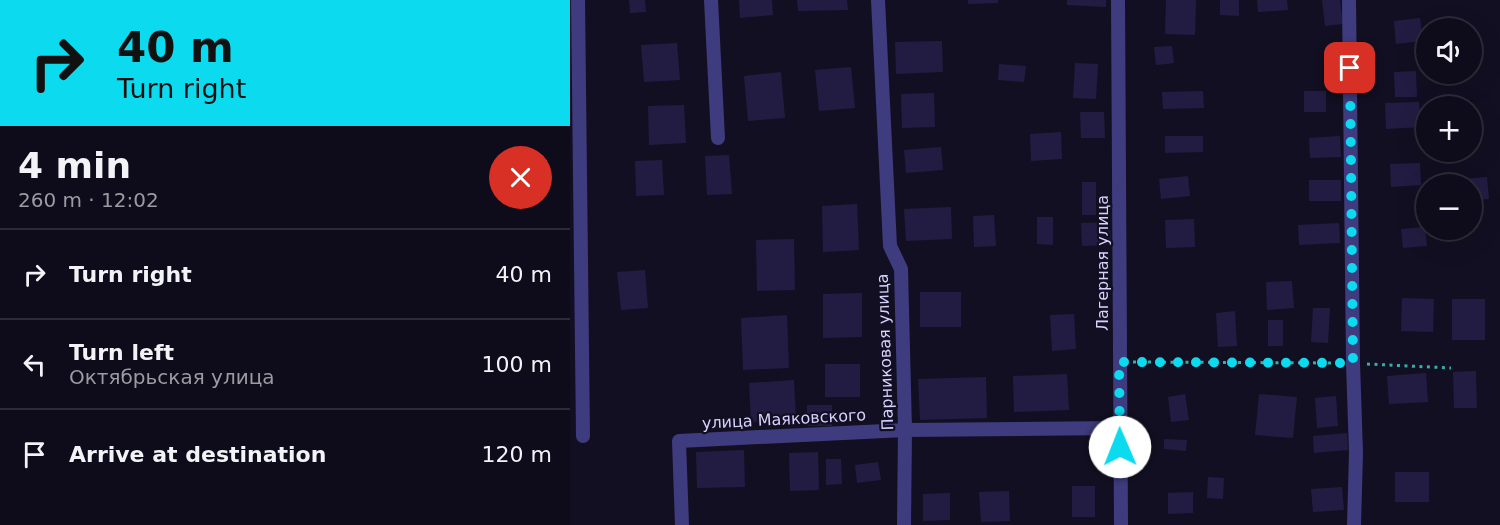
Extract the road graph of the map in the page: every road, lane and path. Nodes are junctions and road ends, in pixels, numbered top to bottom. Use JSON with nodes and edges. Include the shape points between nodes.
{"nodes":[{"id":1,"x":578,"y":0,"type":"edge"},
{"id":2,"x":711,"y":0,"type":"edge"},
{"id":3,"x":878,"y":0,"type":"edge"},
{"id":4,"x":1118,"y":0,"type":"edge"},
{"id":5,"x":1349,"y":0,"type":"edge"},
{"id":6,"x":718,"y":138,"type":"dead end"},
{"id":7,"x":1119,"y":362,"type":"junction"},
{"id":8,"x":1353,"y":363,"type":"junction"},
{"id":9,"x":1452,"y":368,"type":"dead end"},
{"id":10,"x":1120,"y":428,"type":"junction"},
{"id":11,"x":905,"y":430,"type":"junction"},
{"id":12,"x":583,"y":436,"type":"dead end"},
{"id":13,"x":682,"y":525,"type":"edge"},
{"id":14,"x":904,"y":525,"type":"edge"},
{"id":15,"x":1121,"y":525,"type":"edge"},
{"id":16,"x":1353,"y":525,"type":"edge"}],
"edges":[{"from":1,"to":12,"type":"street"},
{"from":2,"to":6,"type":"street"},
{"from":3,"to":11,"type":"street","name":"Парниковая улица","via":[[890,246],[901,269]]},
{"from":4,"to":7,"type":"street","name":"Лагерная улица"},
{"from":5,"to":8,"type":"street"},
{"from":7,"to":8,"type":"path"},
{"from":7,"to":10,"type":"street","name":"Лагерная улица"},
{"from":8,"to":9,"type":"path"},
{"from":8,"to":16,"type":"street"},
{"from":10,"to":11,"type":"street","name":"улица Маяковского"},
{"from":10,"to":15,"type":"street","name":"Лагерная улица"},
{"from":11,"to":13,"type":"street","name":"улица Маяковского","via":[[679,441]]},
{"from":11,"to":14,"type":"street","name":"Парниковая улица"}]}
